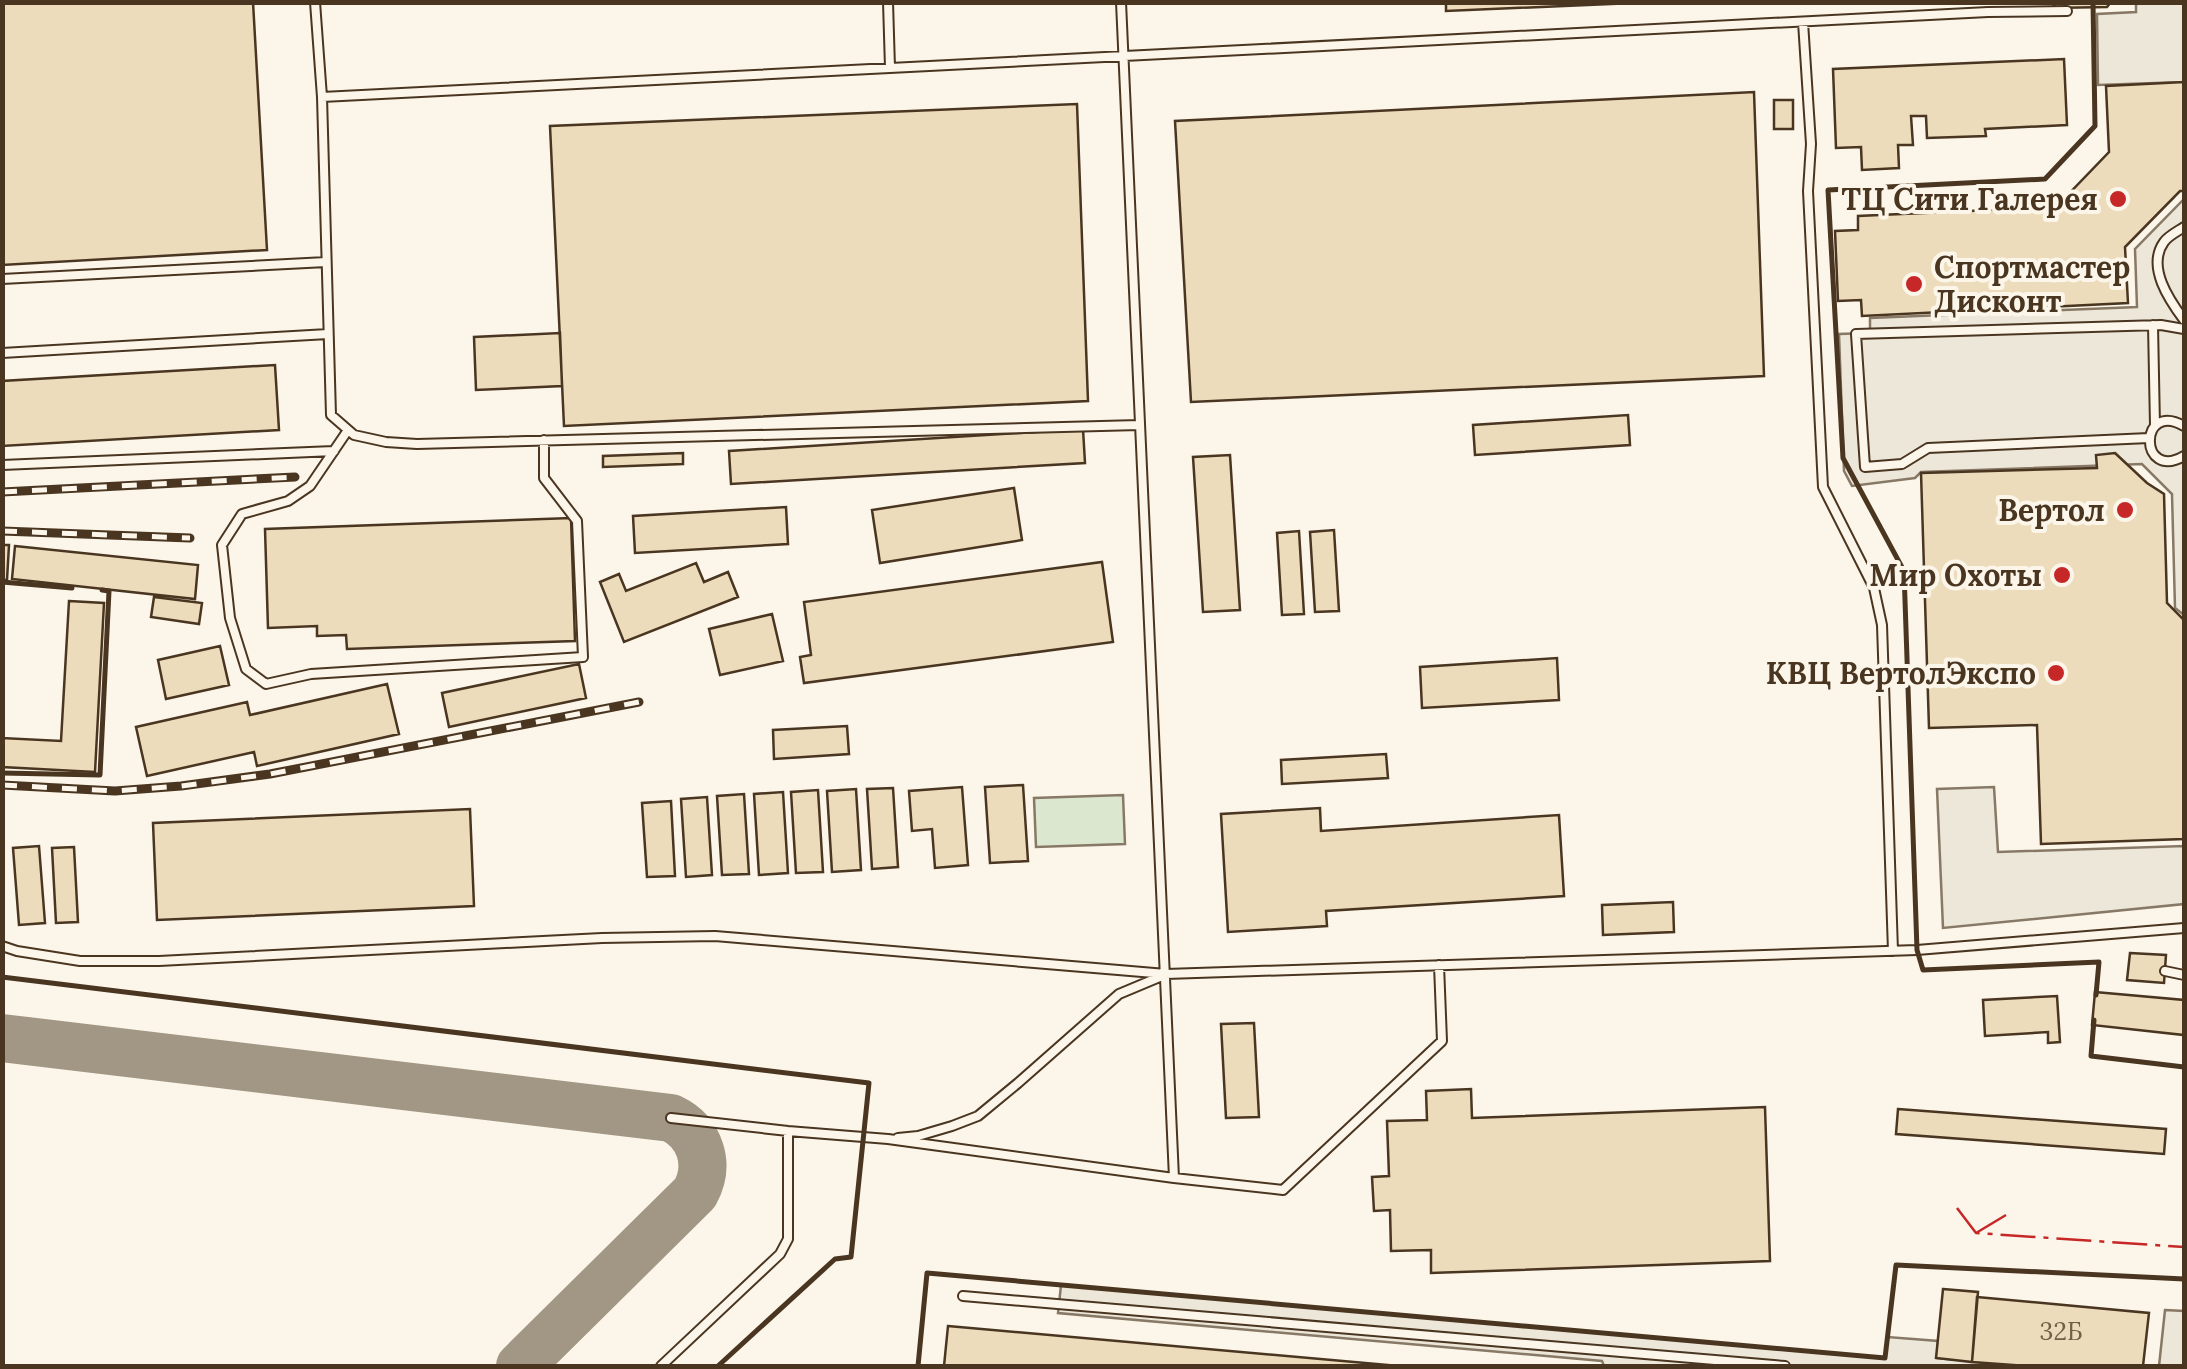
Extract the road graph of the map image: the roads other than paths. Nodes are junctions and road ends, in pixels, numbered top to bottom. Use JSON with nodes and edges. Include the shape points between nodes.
{"nodes":[{"id":1,"x":315,"y":2,"type":"edge"},
{"id":2,"x":888,"y":2,"type":"edge"},
{"id":3,"x":1120,"y":2,"type":"edge"},
{"id":4,"x":2068,"y":11,"type":"dead end"},
{"id":5,"x":1804,"y":22,"type":"junction"},
{"id":6,"x":1123,"y":56,"type":"junction"},
{"id":7,"x":890,"y":68,"type":"junction"},
{"id":8,"x":322,"y":97,"type":"junction"},
{"id":9,"x":2184,"y":227,"type":"edge"},
{"id":10,"x":326,"y":262,"type":"junction"},
{"id":11,"x":2,"y":278,"type":"edge"},
{"id":12,"x":2184,"y":320,"type":"edge"},
{"id":13,"x":2153,"y":325,"type":"junction"},
{"id":14,"x":2184,"y":328,"type":"edge"},
{"id":15,"x":328,"y":334,"type":"junction"},
{"id":16,"x":2,"y":353,"type":"edge"},
{"id":17,"x":1138,"y":425,"type":"junction"},
{"id":18,"x":2155,"y":426,"type":"junction"},
{"id":19,"x":2184,"y":426,"type":"edge"},
{"id":20,"x":348,"y":430,"type":"junction"},
{"id":21,"x":2149,"y":438,"type":"junction"},
{"id":22,"x":544,"y":440,"type":"junction"},
{"id":23,"x":334,"y":450,"type":"junction"},
{"id":24,"x":2184,"y":456,"type":"edge"},
{"id":25,"x":2,"y":464,"type":"edge"},
{"id":26,"x":2184,"y":928,"type":"edge"},
{"id":27,"x":2,"y":946,"type":"edge"},
{"id":28,"x":1893,"y":950,"type":"junction"},
{"id":29,"x":1439,"y":965,"type":"junction"},
{"id":30,"x":2165,"y":971,"type":"dead end"},
{"id":31,"x":1166,"y":974,"type":"junction"},
{"id":32,"x":2184,"y":975,"type":"edge"},
{"id":33,"x":671,"y":1118,"type":"dead end"},
{"id":34,"x":788,"y":1131,"type":"junction"},
{"id":35,"x":888,"y":1139,"type":"junction"},
{"id":36,"x":1174,"y":1178,"type":"junction"},
{"id":37,"x":962,"y":1296,"type":"dead end"},
{"id":38,"x":661,"y":1366,"type":"edge"},
{"id":39,"x":1785,"y":1366,"type":"edge"}],
"edges":[{"from":1,"to":8,"type":"lane"},
{"from":2,"to":7,"type":"lane"},
{"from":3,"to":6,"type":"lane"},
{"from":4,"to":5,"type":"lane"},
{"from":5,"to":6,"type":"lane"},
{"from":5,"to":28,"type":"lane","via":[[1823,487],[1874,588],[1882,626]]},
{"from":6,"to":7,"type":"lane"},
{"from":6,"to":17,"type":"lane"},
{"from":7,"to":8,"type":"lane"},
{"from":8,"to":10,"type":"lane"},
{"from":9,"to":12,"type":"lane","via":[[2165,240],[2158,265],[2169,300]]},
{"from":10,"to":11,"type":"lane"},
{"from":10,"to":15,"type":"lane"},
{"from":13,"to":14,"type":"lane"},
{"from":13,"to":18,"type":"lane"},
{"from":13,"to":21,"type":"lane","via":[[1856,334],[1864,467],[1902,464],[1928,448]]},
{"from":15,"to":16,"type":"lane"},
{"from":15,"to":20,"type":"lane","via":[[330,416]]},
{"from":17,"to":22,"type":"lane"},
{"from":17,"to":31,"type":"lane"},
{"from":18,"to":19,"type":"lane","via":[[2175,420]]},
{"from":18,"to":21,"type":"lane"},
{"from":20,"to":22,"type":"lane","via":[[386,442]]},
{"from":20,"to":23,"type":"lane"},
{"from":21,"to":24,"type":"lane","via":[[2164,462]]},
{"from":22,"to":23,"type":"lane","via":[[544,478],[578,521],[583,656],[311,674],[266,684],[246,669],[230,618],[222,544],[242,514],[288,502],[310,486]]},
{"from":23,"to":25,"type":"lane"},
{"from":26,"to":28,"type":"lane"},
{"from":27,"to":31,"type":"lane","via":[[80,961],[159,961],[715,936]]},
{"from":28,"to":29,"type":"lane"},
{"from":29,"to":31,"type":"lane"},
{"from":29,"to":36,"type":"lane","via":[[1442,1040],[1283,1190]]},
{"from":30,"to":32,"type":"lane"},
{"from":31,"to":35,"type":"lane","via":[[1118,994],[978,1116]]},
{"from":31,"to":36,"type":"lane"},
{"from":33,"to":34,"type":"lane"},
{"from":34,"to":35,"type":"lane"},
{"from":34,"to":38,"type":"lane","via":[[788,1239],[780,1254]]},
{"from":35,"to":36,"type":"lane"},
{"from":37,"to":39,"type":"lane"}]}
